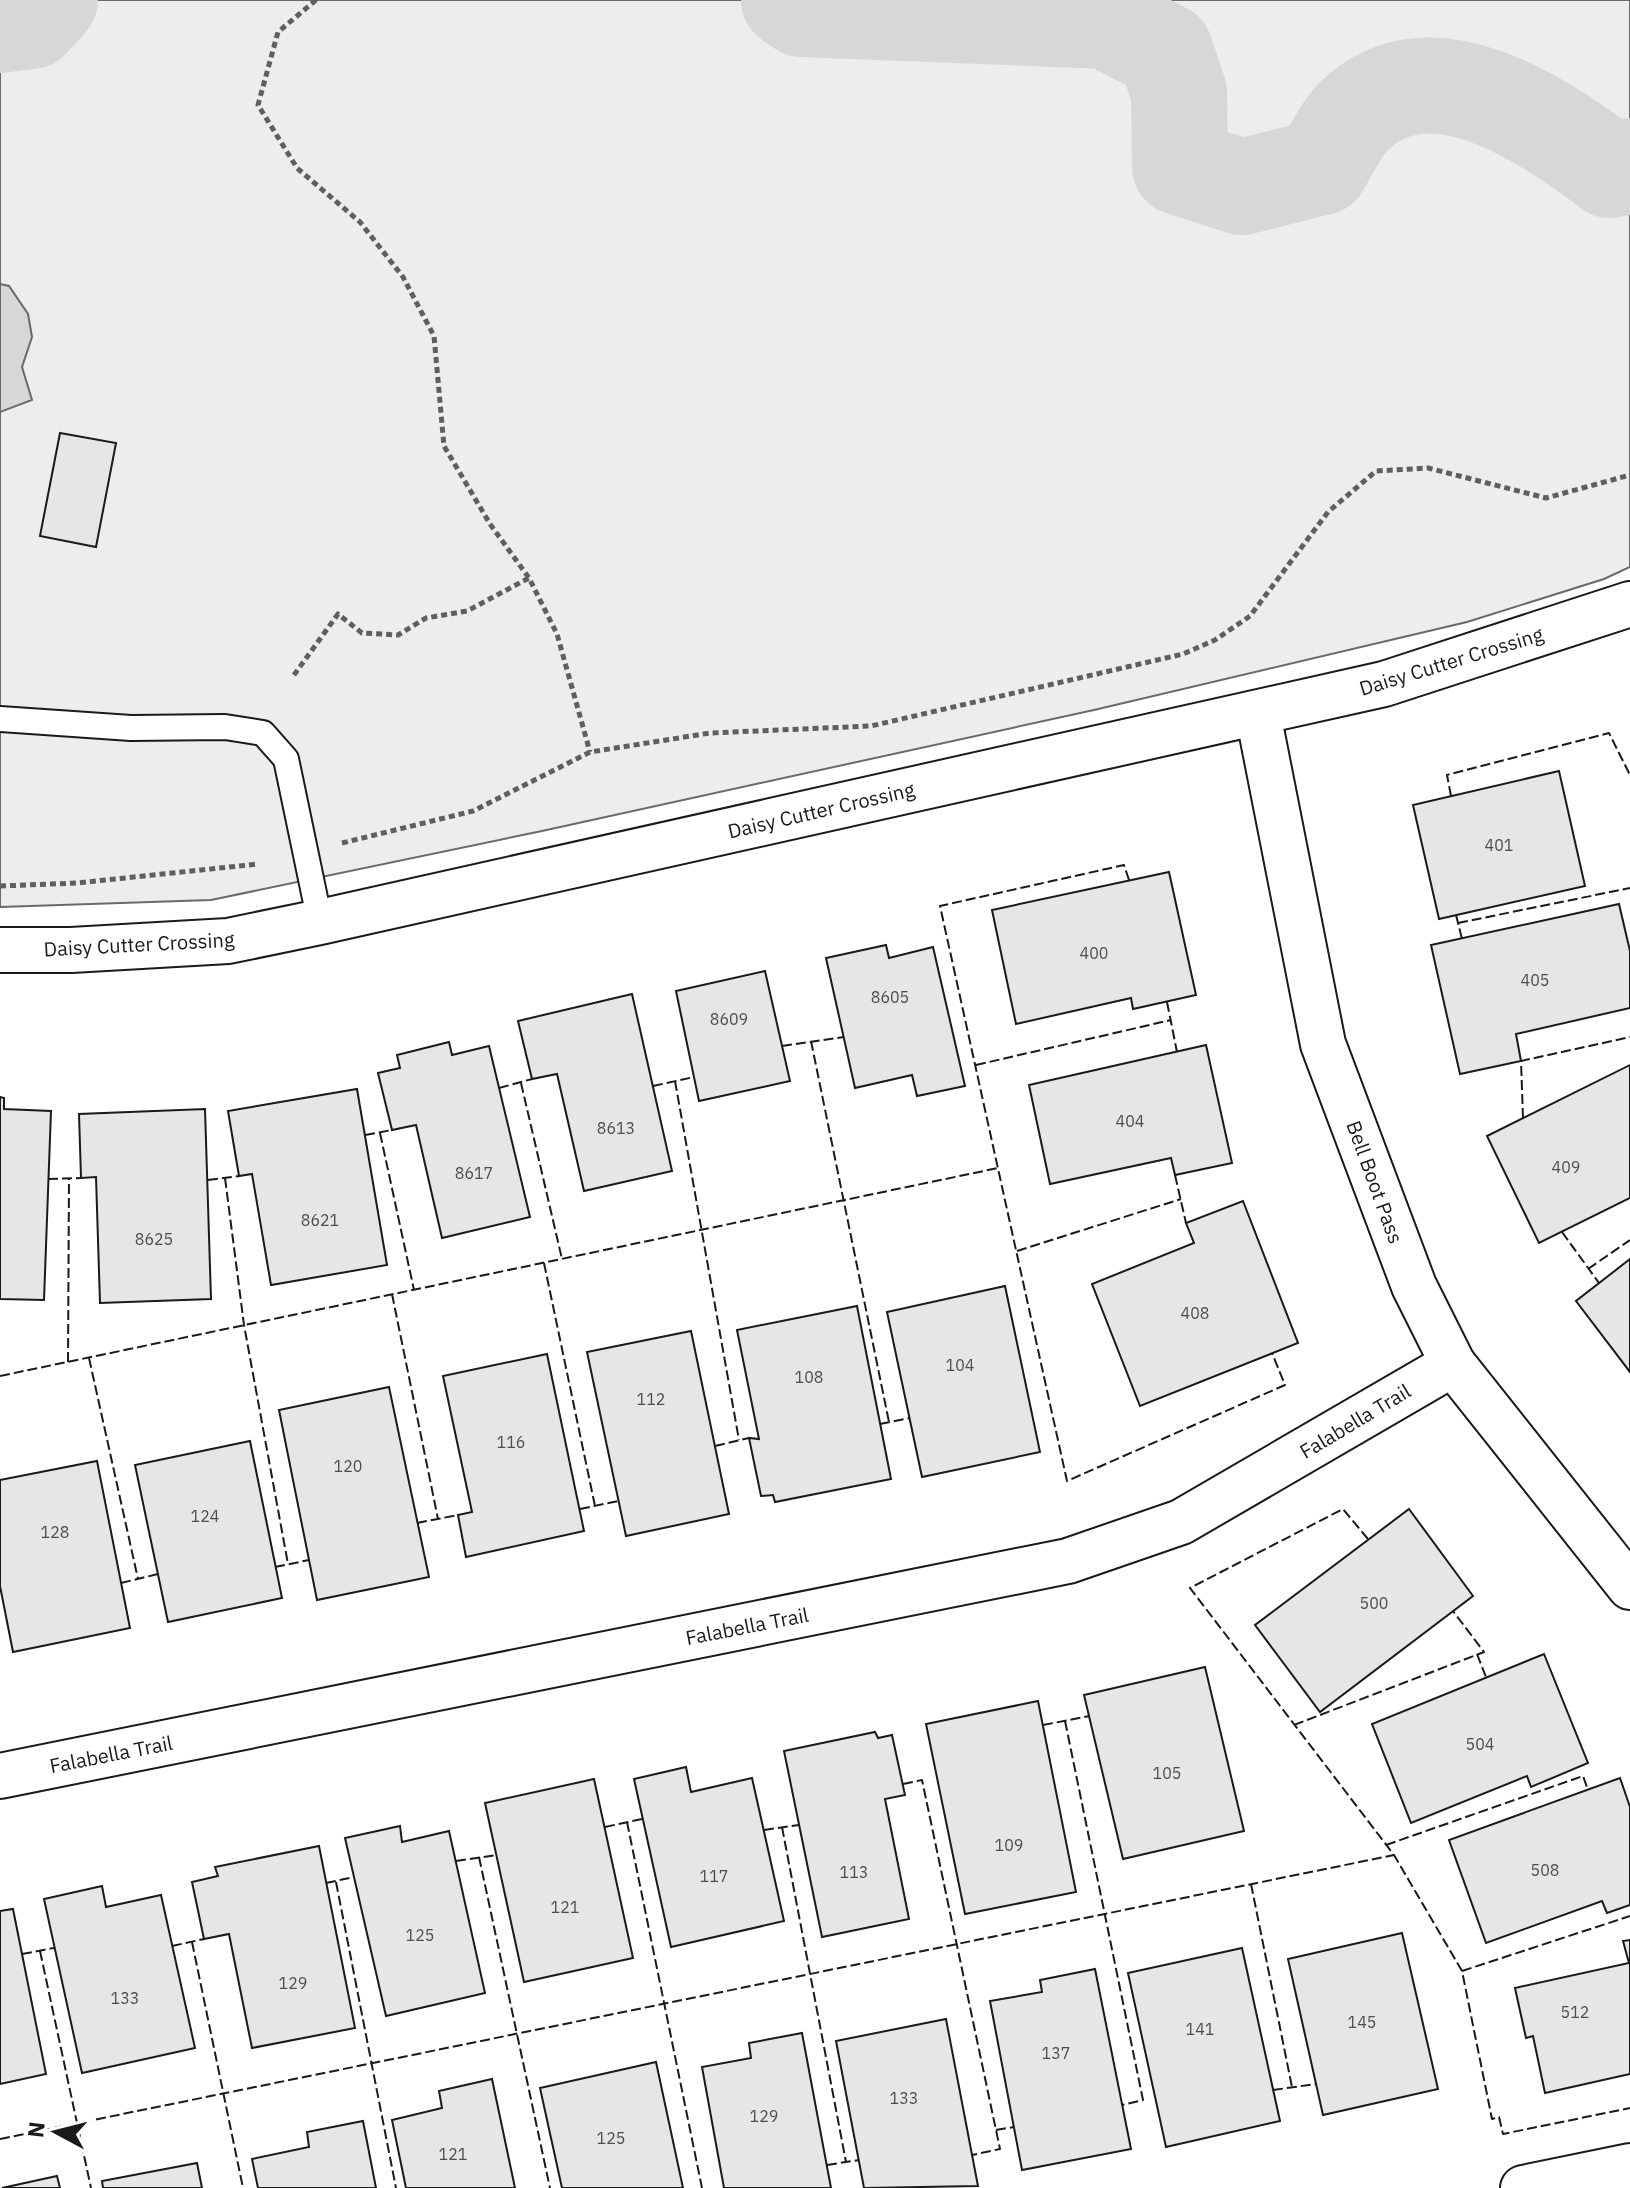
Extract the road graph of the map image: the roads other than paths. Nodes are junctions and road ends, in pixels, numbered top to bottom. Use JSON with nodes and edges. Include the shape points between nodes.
{"nodes":[{"id":1,"x":1630,"y":604,"type":"edge"},
{"id":2,"x":1258,"y":714,"type":"junction"},
{"id":3,"x":0,"y":719,"type":"edge"},
{"id":4,"x":320,"y":922,"type":"junction"},
{"id":5,"x":0,"y":950,"type":"edge"},
{"id":6,"x":1453,"y":1364,"type":"junction"},
{"id":7,"x":1630,"y":1587,"type":"edge"},
{"id":8,"x":0,"y":1776,"type":"edge"},
{"id":9,"x":1630,"y":2166,"type":"edge"},
{"id":10,"x":1523,"y":2188,"type":"edge"}],
"edges":[{"from":1,"to":2,"type":"street","name":"Daisy Cutter Crossing","via":[[1384,684]]},
{"from":2,"to":4,"type":"street","name":"Daisy Cutter Crossing"},
{"from":2,"to":6,"type":"street","name":"Bell Boot Pass","via":[[1323,1044],[1414,1286]]},
{"from":3,"to":4,"type":"lane","via":[[263,733],[286,759]]},
{"from":4,"to":5,"type":"street","name":"Daisy Cutter Crossing","via":[[228,941]]},
{"from":6,"to":7,"type":"street","name":"Bell Boot Pass"},
{"from":6,"to":8,"type":"street","name":"Falabella Trail","via":[[1181,1522],[1068,1561]]},
{"from":9,"to":10,"type":"street"}]}
